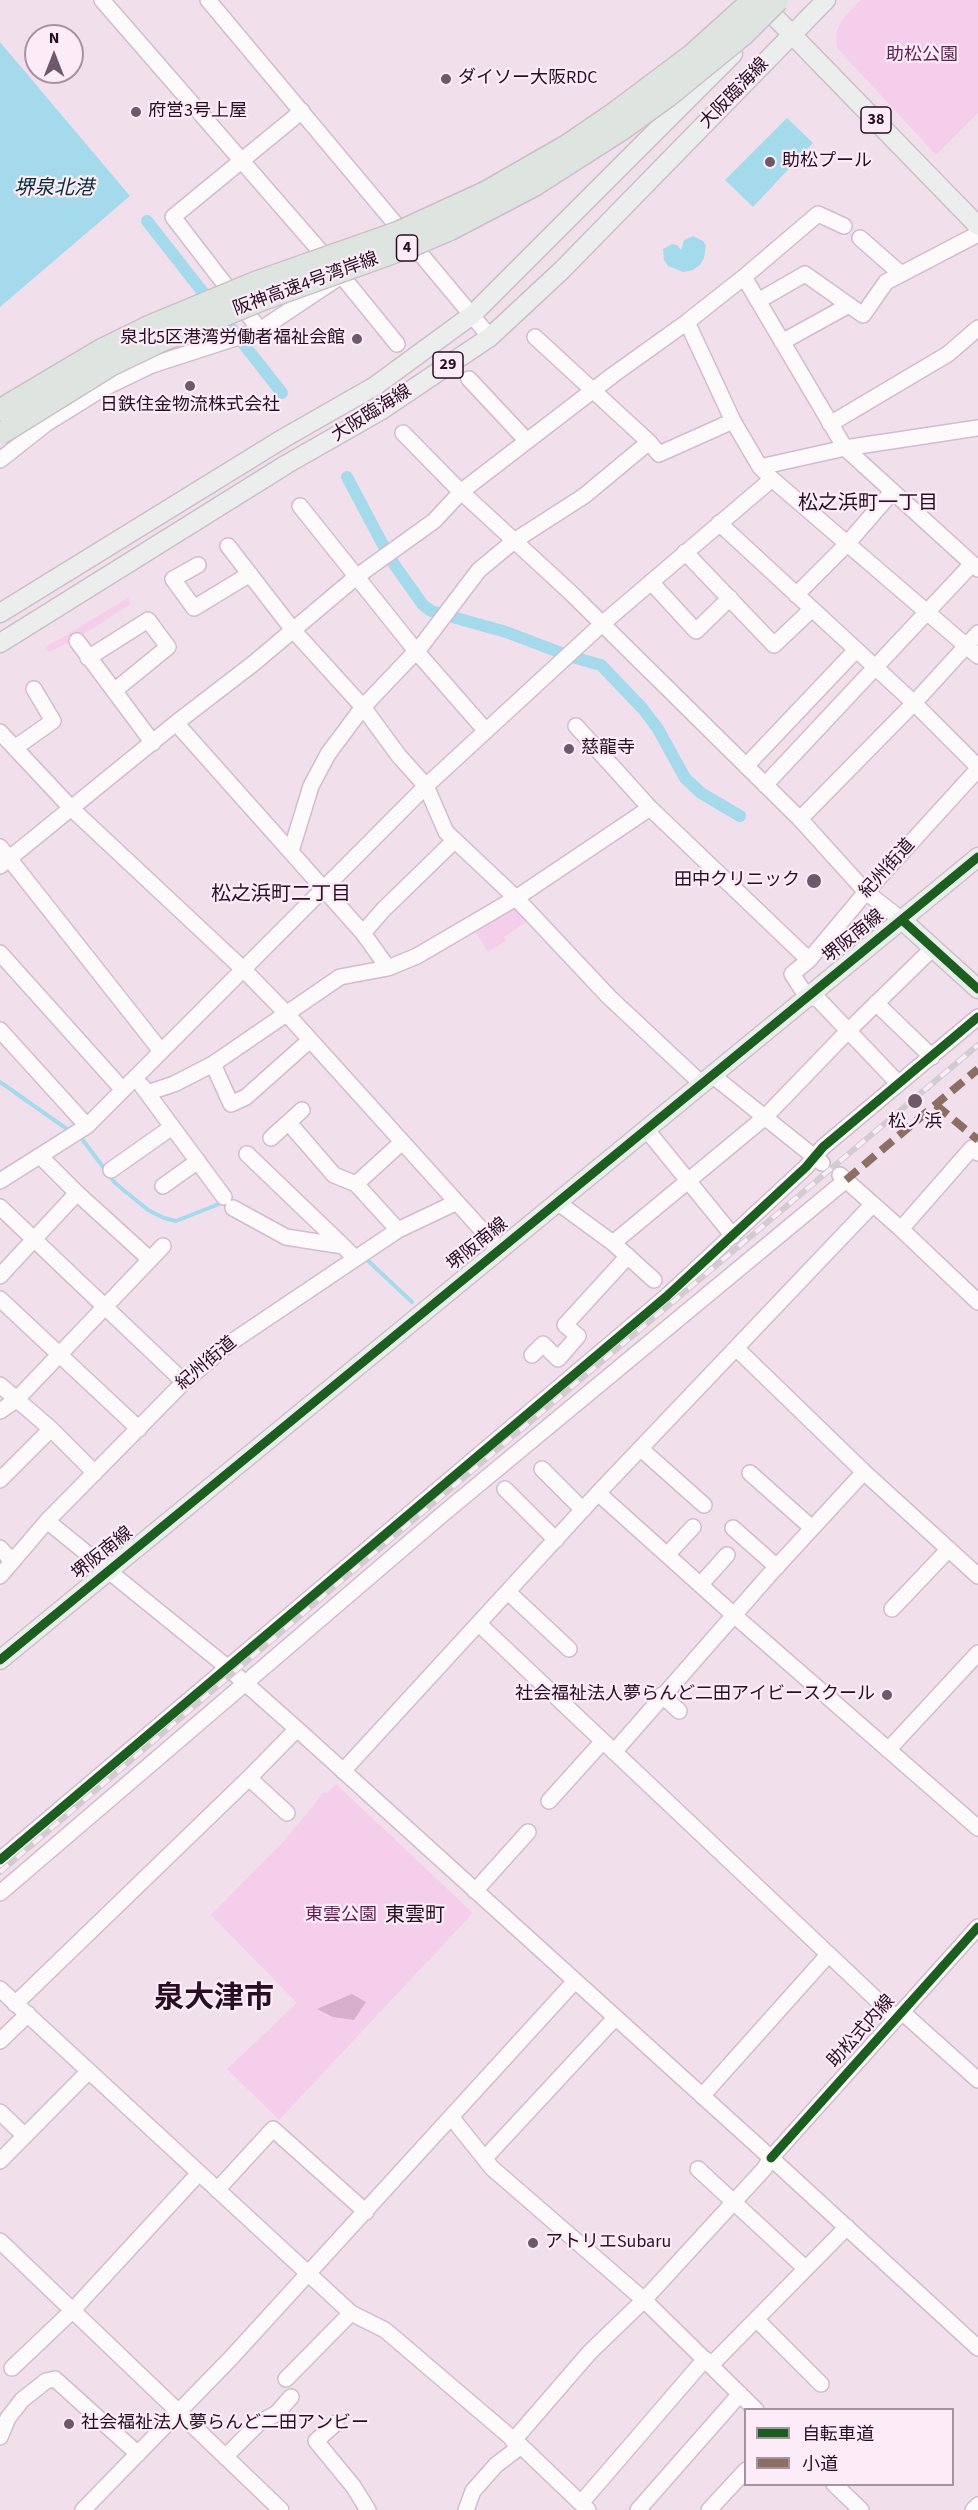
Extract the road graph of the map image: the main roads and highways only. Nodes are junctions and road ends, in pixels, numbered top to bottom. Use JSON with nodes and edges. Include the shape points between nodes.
{"nodes":[{"id":1,"x":753,"y":0,"type":"edge"},
{"id":2,"x":786,"y":0,"type":"edge"},
{"id":3,"x":826,"y":0,"type":"edge"},
{"id":4,"x":775,"y":7,"type":"edge"},
{"id":5,"x":794,"y":34,"type":"junction"},
{"id":6,"x":978,"y":226,"type":"edge"},
{"id":7,"x":0,"y":410,"type":"edge"},
{"id":8,"x":0,"y":434,"type":"edge"},
{"id":9,"x":0,"y":614,"type":"edge"},
{"id":10,"x":0,"y":643,"type":"edge"},
{"id":11,"x":978,"y":857,"type":"edge"},
{"id":12,"x":902,"y":920,"type":"junction"},
{"id":13,"x":978,"y":989,"type":"edge"},
{"id":14,"x":0,"y":1660,"type":"edge"}],
"edges":[{"from":1,"to":7,"type":"highway","name":"阪神高速4号湾岸線","number":"4","bridge":true,"via":[[692,55],[612,116],[486,192],[399,232],[254,283],[150,326],[101,350]]},
{"from":2,"to":4,"type":"main road","name":"大阪臨海線","number":"29"},
{"from":3,"to":5,"type":"main road","name":"大阪臨海線","number":"29"},
{"from":4,"to":5,"type":"main road","number":"38"},
{"from":4,"to":8,"type":"highway","name":"阪神高速4号湾岸線","number":"4","bridge":true,"via":[[668,96],[525,191],[409,247],[252,303],[161,341],[81,383]]},
{"from":4,"to":9,"type":"main road","name":"大阪臨海線","number":"29","via":[[472,315],[375,386]]},
{"from":5,"to":6,"type":"main road","number":"38"},
{"from":5,"to":10,"type":"main road","name":"大阪臨海線","number":"29","via":[[562,270],[490,336],[380,411],[218,506]]},
{"from":11,"to":12,"type":"main road","name":"堺阪南線"},
{"from":12,"to":13,"type":"main road"},
{"from":12,"to":14,"type":"main road","name":"堺阪南線"}]}
